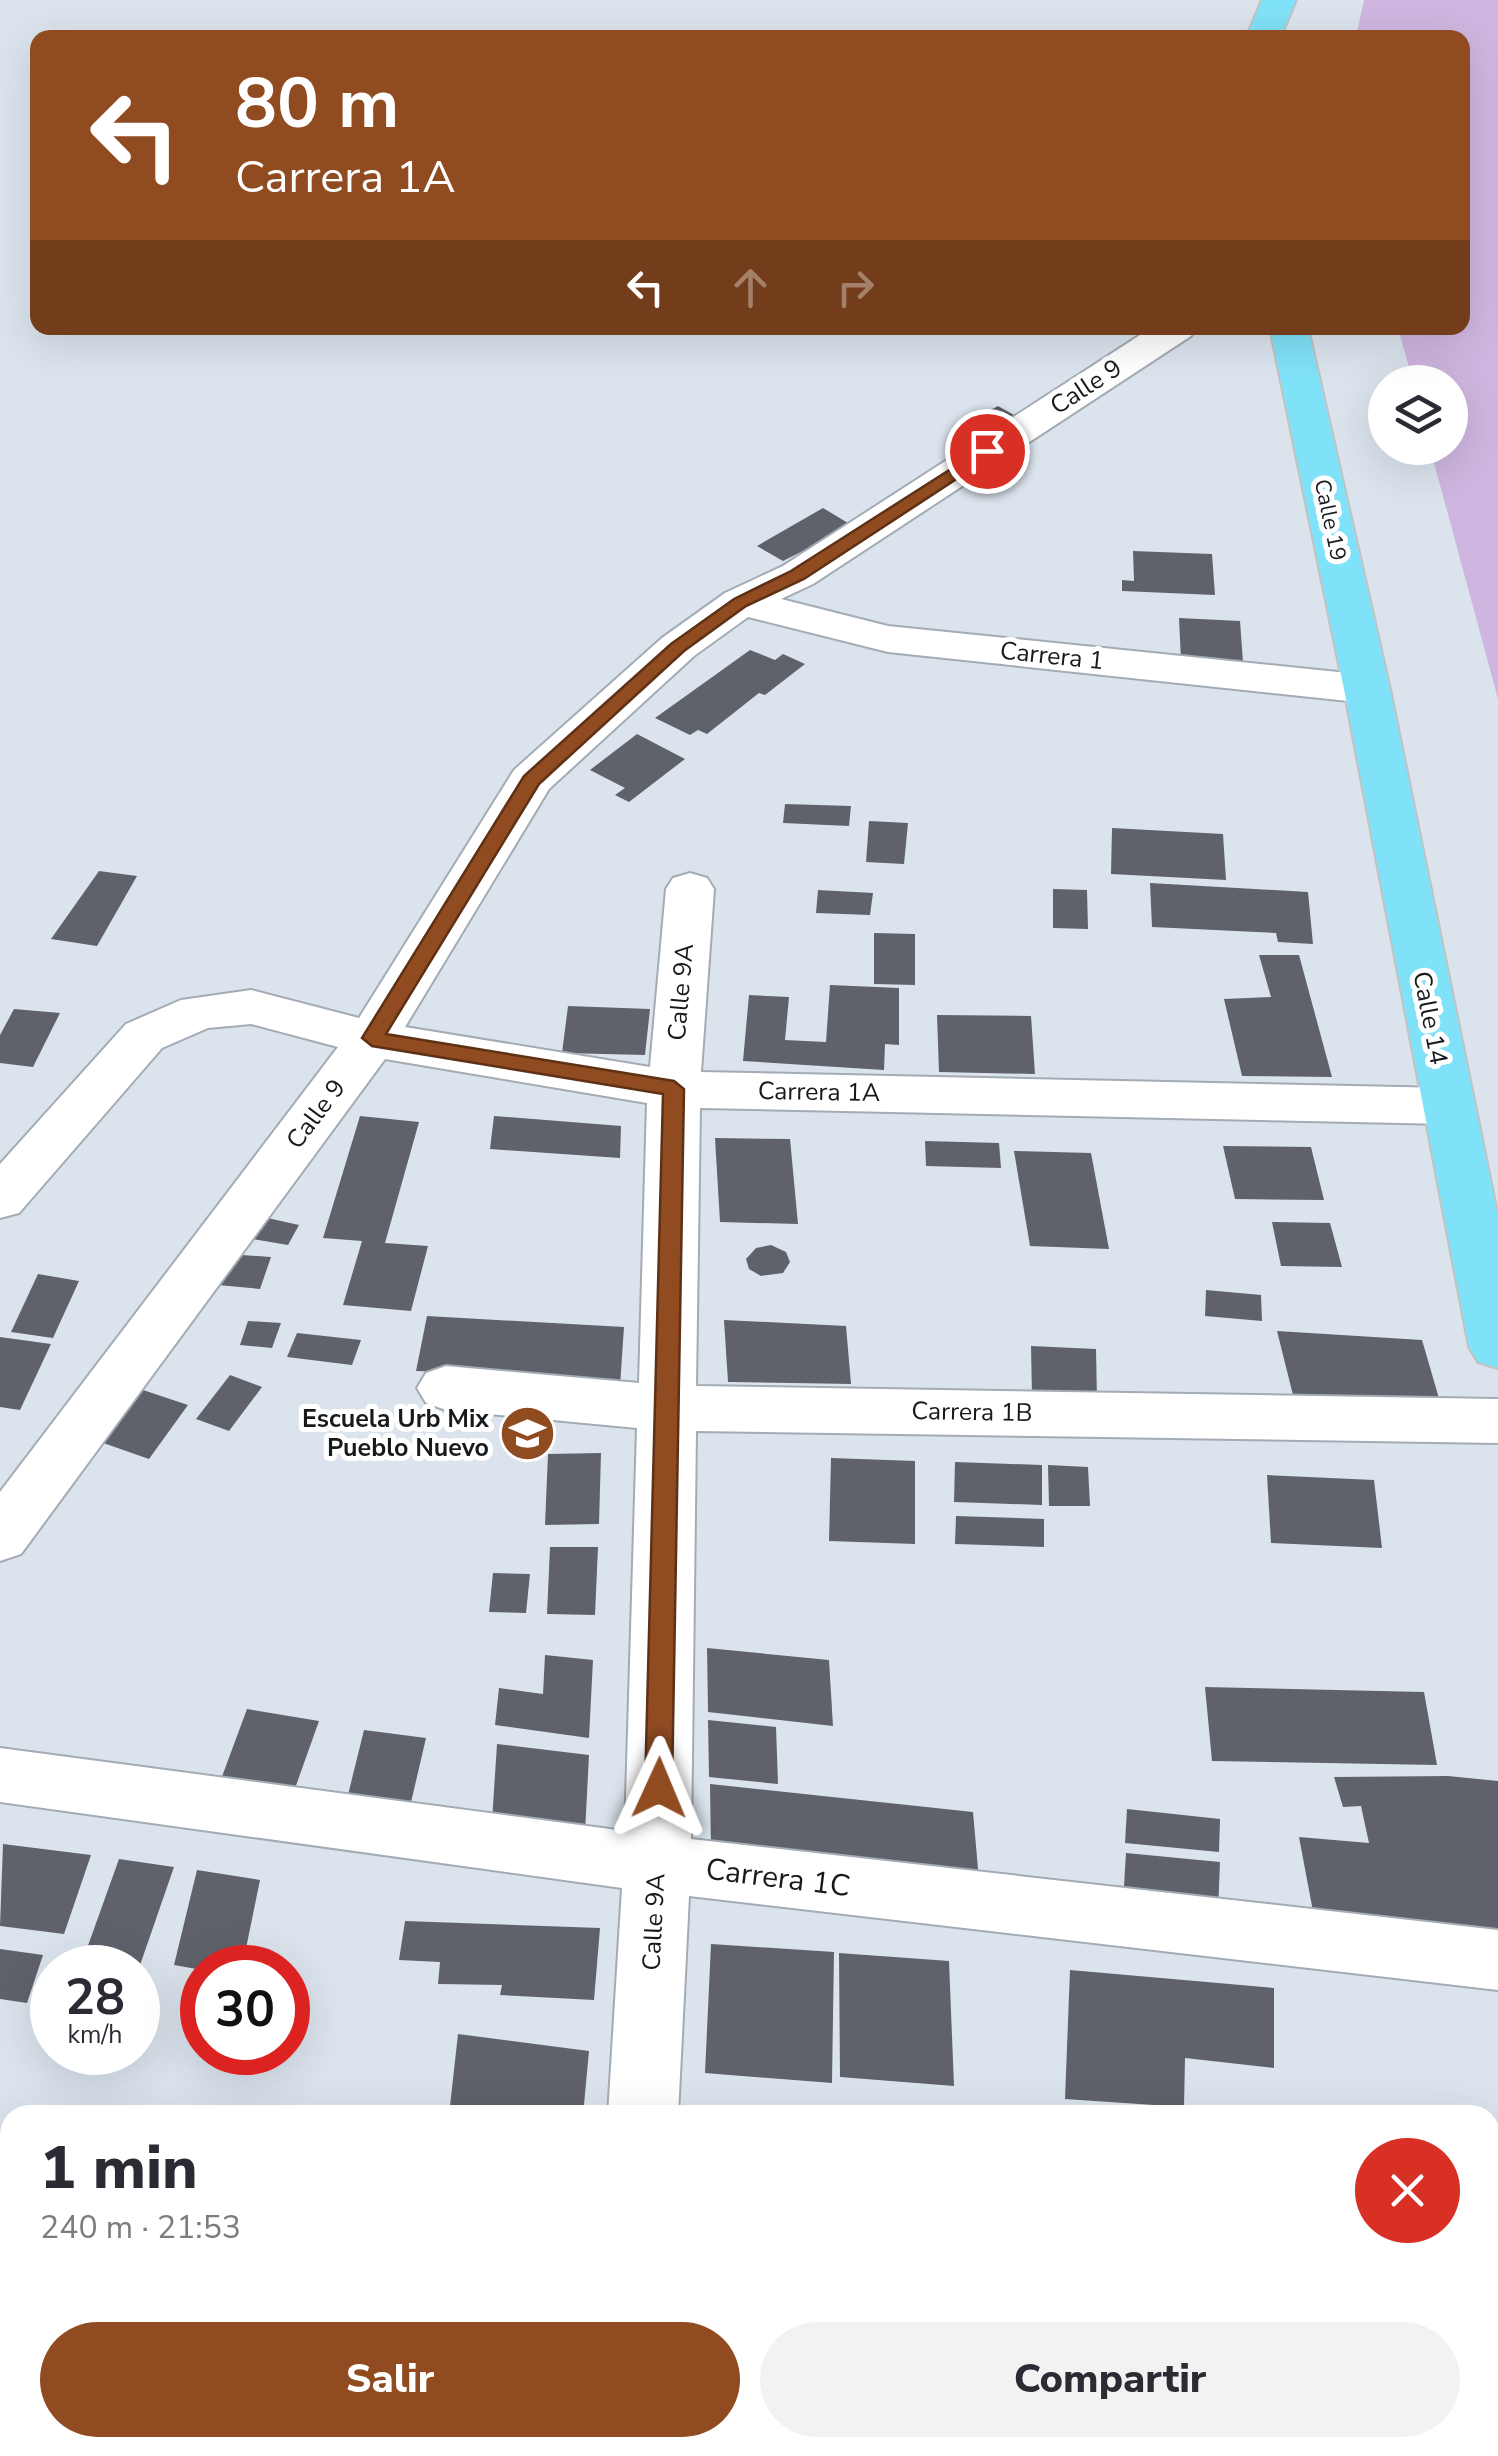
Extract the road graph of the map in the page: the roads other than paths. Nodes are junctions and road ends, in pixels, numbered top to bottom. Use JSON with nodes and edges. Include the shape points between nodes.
{"nodes":[{"id":1,"x":1278,"y":0,"type":"edge"},
{"id":2,"x":1266,"y":30,"type":"edge"},
{"id":3,"x":1166,"y":335,"type":"edge"},
{"id":4,"x":1291,"y":340,"type":"edge"},
{"id":5,"x":740,"y":602,"type":"junction"},
{"id":6,"x":1367,"y":689,"type":"junction"},
{"id":7,"x":690,"y":889,"type":"dead end"},
{"id":8,"x":372,"y":1038,"type":"junction"},
{"id":9,"x":674,"y":1089,"type":"junction"},
{"id":10,"x":1447,"y":1106,"type":"junction"},
{"id":11,"x":0,"y":1199,"type":"edge"},
{"id":12,"x":1498,"y":1347,"type":"edge"},
{"id":13,"x":446,"y":1388,"type":"dead end"},
{"id":14,"x":665,"y":1408,"type":"junction"},
{"id":15,"x":1498,"y":1421,"type":"edge"},
{"id":16,"x":0,"y":1537,"type":"edge"},
{"id":17,"x":0,"y":1775,"type":"edge"},
{"id":18,"x":658,"y":1864,"type":"junction"},
{"id":19,"x":1498,"y":1960,"type":"edge"},
{"id":20,"x":644,"y":2105,"type":"edge"}],
"edges":[{"from":1,"to":2,"type":"highway"},
{"from":3,"to":5,"type":"street","name":"Calle 9","via":[[798,575]]},
{"from":4,"to":6,"type":"highway","name":"Calle 19"},
{"from":5,"to":6,"type":"street","name":"Carrera 1","via":[[888,639]]},
{"from":5,"to":8,"type":"street","name":"Calle 9","via":[[678,648],[531,780]]},
{"from":6,"to":10,"type":"highway","name":"Calle 14"},
{"from":7,"to":9,"type":"street","name":"Calle 9A"},
{"from":8,"to":9,"type":"street","name":"Carrera 1A"},
{"from":8,"to":11,"type":"street","name":"Carrera 1A","via":[[251,1007],[199,1012],[144,1036]]},
{"from":8,"to":16,"type":"street","name":"Calle 9"},
{"from":9,"to":10,"type":"street","name":"Carrera 1A"},
{"from":9,"to":14,"type":"street","name":"Calle 9A"},
{"from":10,"to":12,"type":"highway","name":"Calle 14"},
{"from":13,"to":14,"type":"street","name":"Carrera 1B"},
{"from":14,"to":15,"type":"street","name":"Carrera 1B"},
{"from":14,"to":18,"type":"street","name":"Calle 9A"},
{"from":17,"to":18,"type":"street","name":"Carrera 1C"},
{"from":18,"to":19,"type":"street","name":"Carrera 1C"},
{"from":18,"to":20,"type":"street","name":"Calle 9A"}]}
